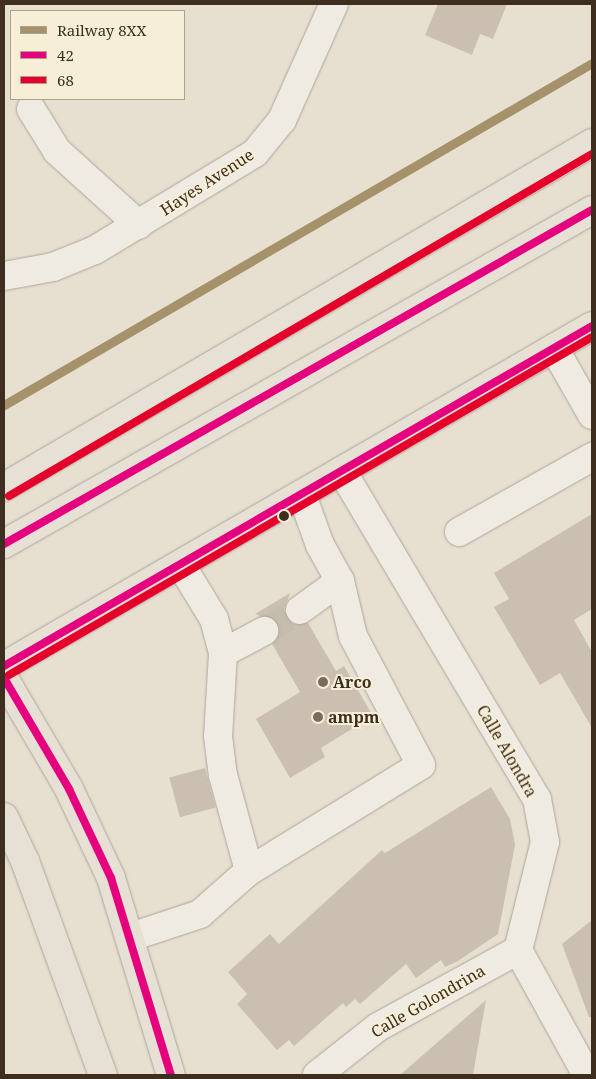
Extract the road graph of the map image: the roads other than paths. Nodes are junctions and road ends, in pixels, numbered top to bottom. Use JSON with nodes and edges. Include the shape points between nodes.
{"nodes":[{"id":1,"x":334,"y":4,"type":"edge"},
{"id":2,"x":30,"y":109,"type":"dead end"},
{"id":3,"x":592,"y":143,"type":"edge"},
{"id":4,"x":592,"y":210,"type":"edge"},
{"id":5,"x":139,"y":225,"type":"junction"},
{"id":6,"x":4,"y":276,"type":"edge"},
{"id":7,"x":592,"y":326,"type":"edge"},
{"id":8,"x":554,"y":348,"type":"junction"},
{"id":9,"x":592,"y":415,"type":"edge"},
{"id":10,"x":592,"y":457,"type":"edge"},
{"id":11,"x":342,"y":471,"type":"junction"},
{"id":12,"x":4,"y":487,"type":"edge"},
{"id":13,"x":302,"y":495,"type":"junction"},
{"id":14,"x":459,"y":532,"type":"dead end"},
{"id":15,"x":4,"y":544,"type":"edge"},
{"id":16,"x":181,"y":565,"type":"junction"},
{"id":17,"x":340,"y":581,"type":"junction"},
{"id":18,"x":300,"y":610,"type":"tunnel mouth"},
{"id":19,"x":264,"y":631,"type":"tunnel mouth"},
{"id":20,"x":223,"y":653,"type":"junction"},
{"id":21,"x":4,"y":666,"type":"edge"},
{"id":22,"x":4,"y":678,"type":"edge"},
{"id":23,"x":4,"y":817,"type":"edge"},
{"id":24,"x":249,"y":871,"type":"junction"},
{"id":25,"x":131,"y":936,"type":"junction"},
{"id":26,"x":518,"y":950,"type":"junction"},
{"id":27,"x":103,"y":1075,"type":"edge"},
{"id":28,"x":171,"y":1075,"type":"edge"},
{"id":29,"x":318,"y":1075,"type":"edge"},
{"id":30,"x":587,"y":1075,"type":"edge"}],
"edges":[{"from":1,"to":5,"type":"street","name":"Hayes Avenue","via":[[282,120],[255,153]]},
{"from":2,"to":5,"type":"street","via":[[57,151]]},
{"from":3,"to":12,"type":"main road"},
{"from":4,"to":15,"type":"main road"},
{"from":5,"to":6,"type":"street","name":"Hayes Avenue","via":[[53,267]]},
{"from":7,"to":8,"type":"main road"},
{"from":8,"to":9,"type":"street"},
{"from":8,"to":11,"type":"main road"},
{"from":10,"to":14,"type":"street"},
{"from":11,"to":13,"type":"main road"},
{"from":11,"to":26,"type":"street","name":"Calle Alondra","via":[[537,799],[544,842]]},
{"from":13,"to":16,"type":"main road"},
{"from":13,"to":17,"type":"street","via":[[320,545]]},
{"from":16,"to":20,"type":"street","via":[[214,619]]},
{"from":16,"to":21,"type":"main road"},
{"from":17,"to":18,"type":"street"},
{"from":17,"to":24,"type":"street","via":[[353,636],[421,765]]},
{"from":19,"to":20,"type":"street"},
{"from":20,"to":24,"type":"street","via":[[220,746]]},
{"from":22,"to":25,"type":"main road","via":[[91,833]]},
{"from":23,"to":27,"type":"main road","via":[[25,861]]},
{"from":24,"to":25,"type":"street","via":[[200,914]]},
{"from":25,"to":28,"type":"main road"},
{"from":26,"to":29,"type":"street","name":"Calle Golondrina","via":[[378,1027]]},
{"from":26,"to":30,"type":"street"}]}
